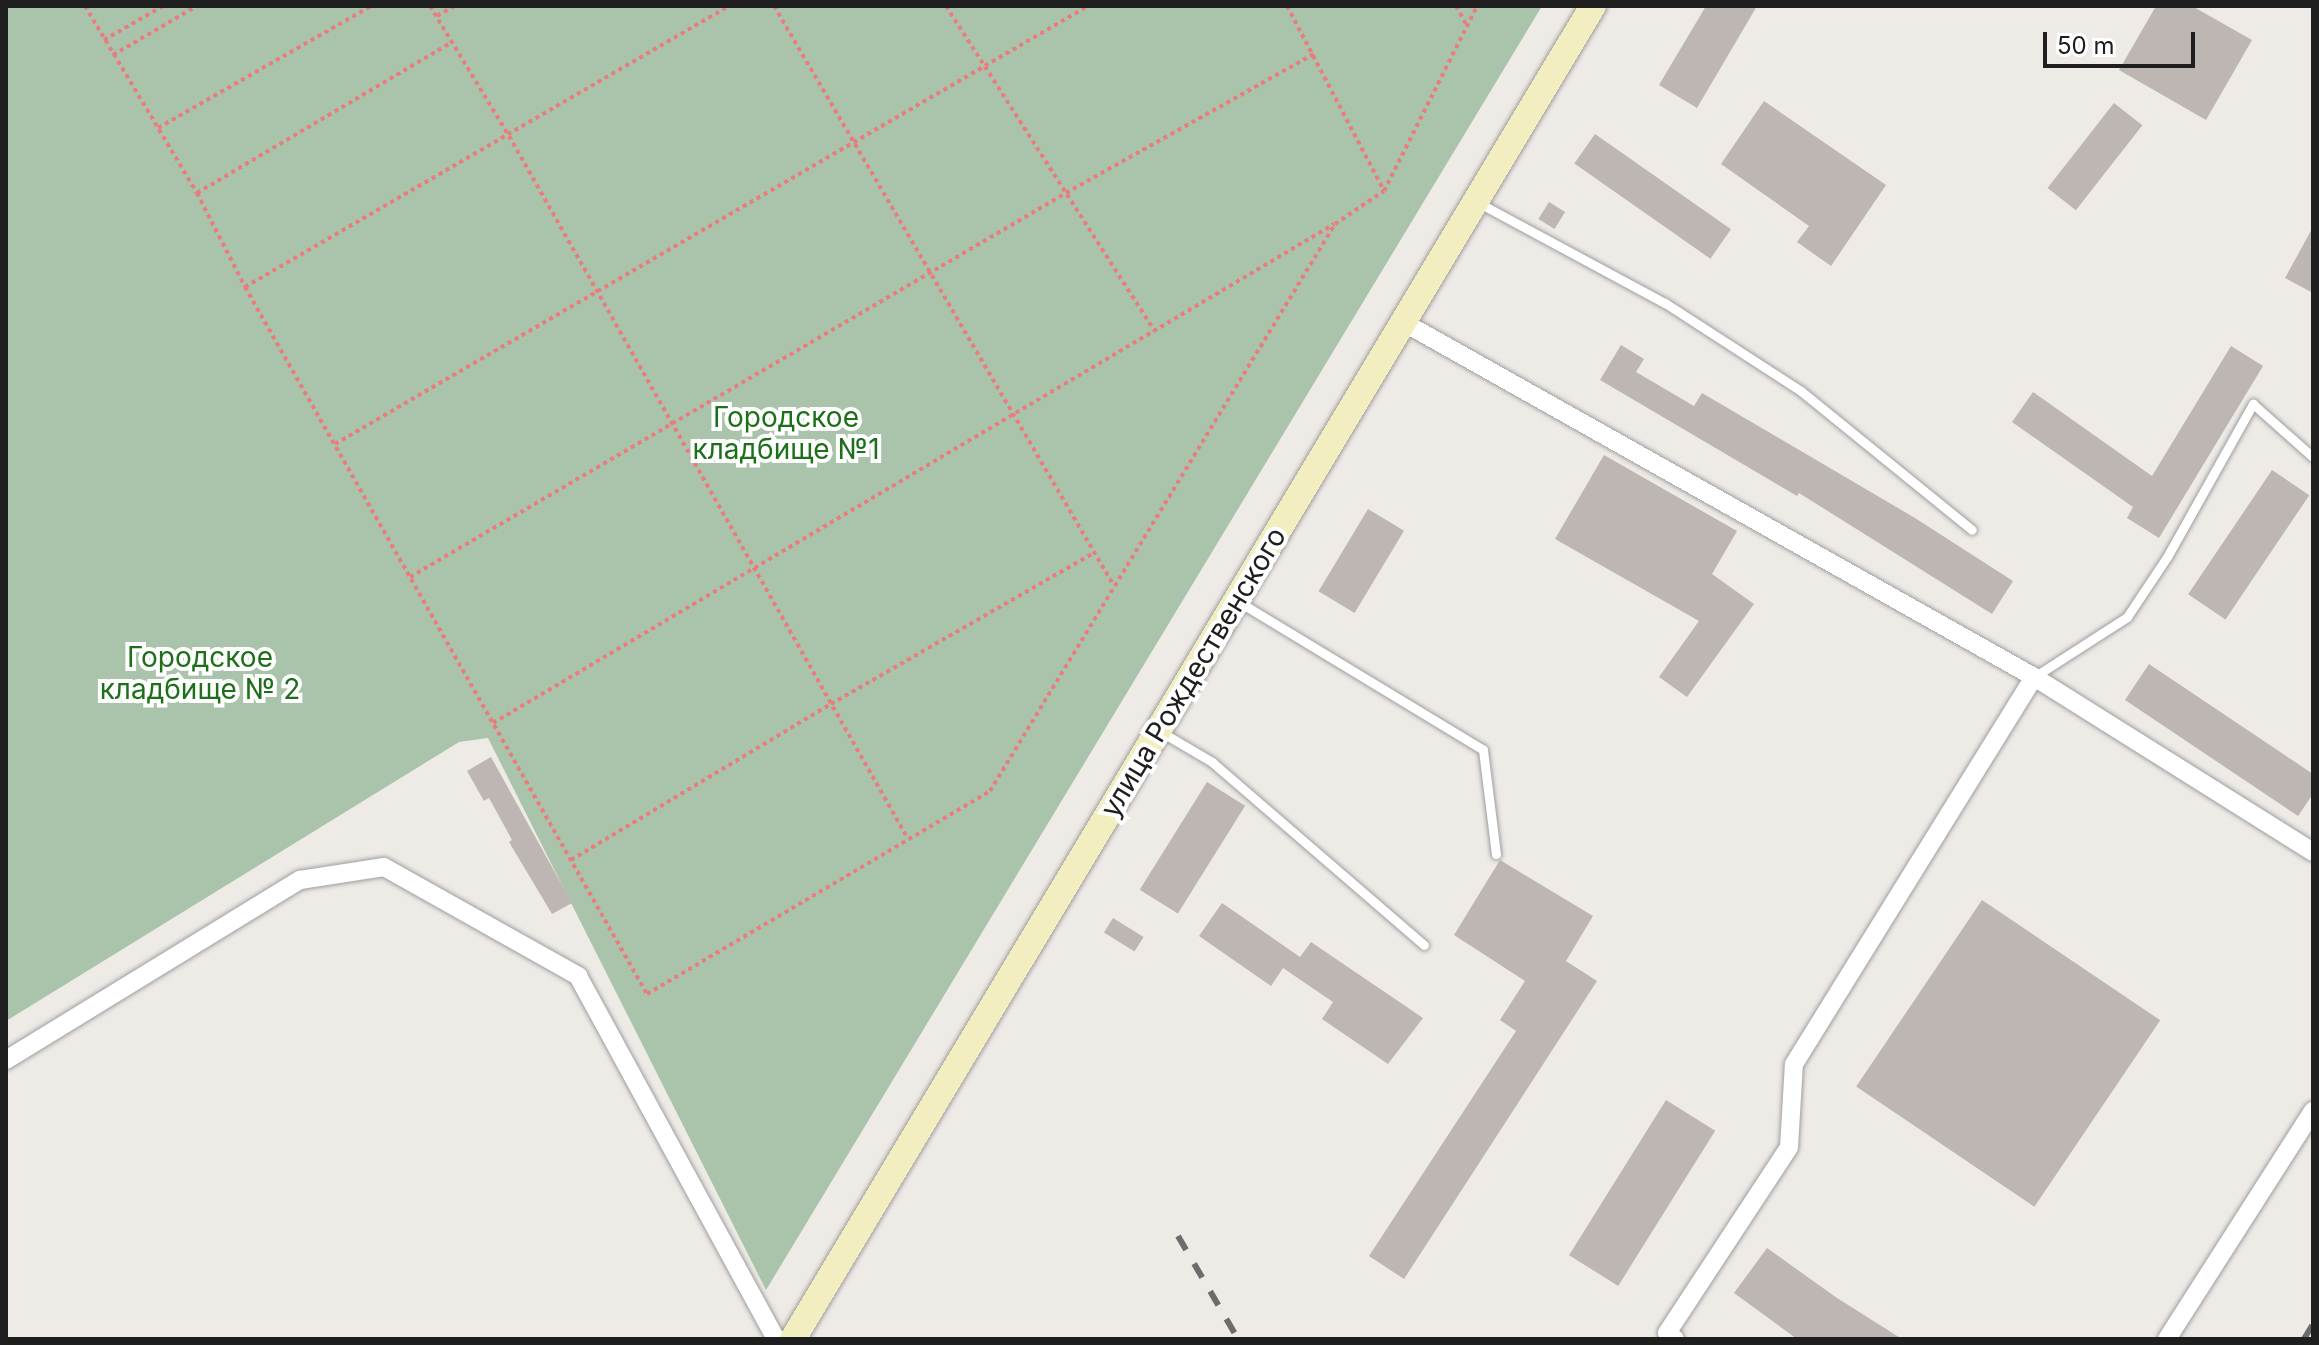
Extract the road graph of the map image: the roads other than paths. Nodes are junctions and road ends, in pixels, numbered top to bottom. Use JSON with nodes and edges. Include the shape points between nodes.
{"nodes":[{"id":1,"x":1593,"y":6,"type":"edge"},
{"id":2,"x":1476,"y":201,"type":"junction"},
{"id":3,"x":1403,"y":322,"type":"junction"},
{"id":4,"x":2313,"y":457,"type":"edge"},
{"id":5,"x":1972,"y":530,"type":"dead end"},
{"id":6,"x":1236,"y":600,"type":"junction"},
{"id":7,"x":2034,"y":677,"type":"junction"},
{"id":8,"x":1158,"y":730,"type":"junction"},
{"id":9,"x":2313,"y":852,"type":"edge"},
{"id":10,"x":1496,"y":854,"type":"dead end"},
{"id":11,"x":1424,"y":945,"type":"dead end"},
{"id":12,"x":6,"y":1060,"type":"edge"},
{"id":13,"x":2313,"y":1111,"type":"edge"},
{"id":14,"x":776,"y":1339,"type":"edge"},
{"id":15,"x":793,"y":1339,"type":"edge"},
{"id":16,"x":1675,"y":1339,"type":"edge"},
{"id":17,"x":2167,"y":1339,"type":"edge"}],
"edges":[{"from":1,"to":2,"type":"main road","name":"улица Рождественского"},
{"from":2,"to":3,"type":"main road","name":"улица Рождественского"},
{"from":2,"to":5,"type":"lane","via":[[1665,303],[1801,391]]},
{"from":3,"to":6,"type":"main road","name":"улица Рождественского"},
{"from":3,"to":7,"type":"street"},
{"from":4,"to":7,"type":"lane","via":[[2253,404],[2127,617]]},
{"from":6,"to":8,"type":"main road","name":"улица Рождественского"},
{"from":6,"to":10,"type":"lane","via":[[1483,750]]},
{"from":7,"to":9,"type":"street"},
{"from":7,"to":16,"type":"street","via":[[1794,1064],[1789,1147],[1667,1333]]},
{"from":8,"to":11,"type":"lane","via":[[1212,762]]},
{"from":8,"to":15,"type":"main road","name":"улица Рождественского"},
{"from":12,"to":14,"type":"street","via":[[300,880],[384,867],[578,976]]},
{"from":13,"to":17,"type":"street"}]}
